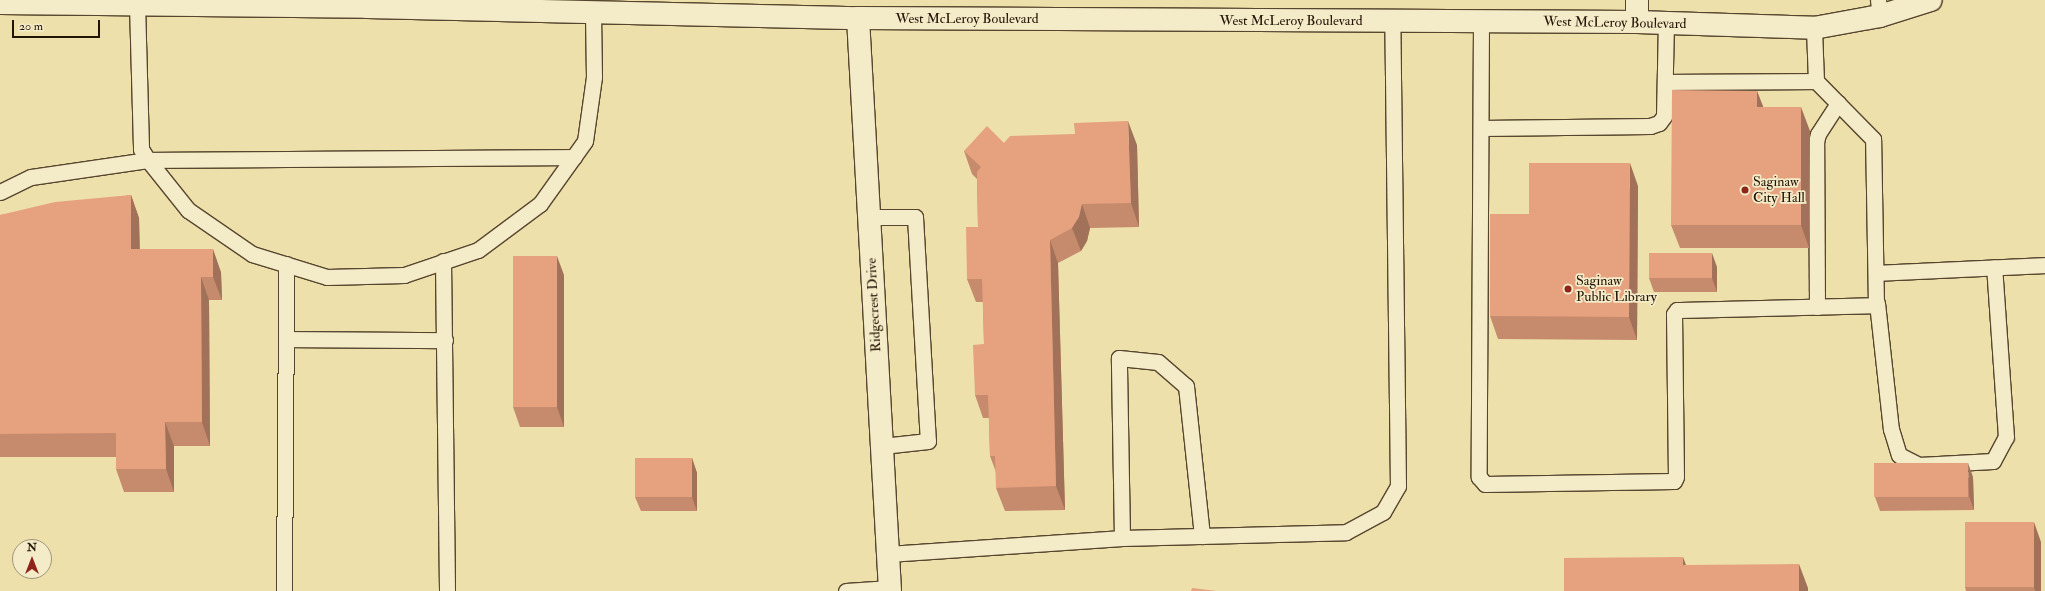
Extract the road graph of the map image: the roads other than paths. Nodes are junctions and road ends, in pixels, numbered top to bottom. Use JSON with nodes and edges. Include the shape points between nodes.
{"nodes":[{"id":1,"x":1637,"y":0,"type":"edge"},
{"id":2,"x":1931,"y":0,"type":"edge"},
{"id":3,"x":137,"y":2,"type":"edge"},
{"id":4,"x":0,"y":3,"type":"edge"},
{"id":5,"x":366,"y":3,"type":"edge"},
{"id":6,"x":627,"y":6,"type":"edge"},
{"id":7,"x":1879,"y":8,"type":"edge"},
{"id":8,"x":593,"y":12,"type":"junction"},
{"id":9,"x":858,"y":18,"type":"junction"},
{"id":10,"x":1392,"y":22,"type":"junction"},
{"id":11,"x":1481,"y":22,"type":"junction"},
{"id":12,"x":1637,"y":22,"type":"junction"},
{"id":13,"x":1666,"y":23,"type":"junction"},
{"id":14,"x":1814,"y":28,"type":"junction"},
{"id":15,"x":1816,"y":81,"type":"junction"},
{"id":16,"x":1666,"y":82,"type":"junction"},
{"id":17,"x":1838,"y":103,"type":"junction"},
{"id":18,"x":1481,"y":128,"type":"junction"},
{"id":19,"x":574,"y":157,"type":"junction"},
{"id":20,"x":148,"y":160,"type":"junction"},
{"id":21,"x":0,"y":192,"type":"edge"},
{"id":22,"x":869,"y":217,"type":"junction"},
{"id":23,"x":444,"y":262,"type":"junction"},
{"id":24,"x":286,"y":264,"type":"junction"},
{"id":25,"x":2045,"y":265,"type":"edge"},
{"id":26,"x":1994,"y":267,"type":"junction"},
{"id":27,"x":1876,"y":273,"type":"junction"},
{"id":28,"x":1877,"y":303,"type":"junction"},
{"id":29,"x":1817,"y":307,"type":"junction"},
{"id":30,"x":286,"y":339,"type":"junction"},
{"id":31,"x":445,"y":340,"type":"junction"},
{"id":32,"x":882,"y":446,"type":"junction"},
{"id":33,"x":1202,"y":536,"type":"junction"},
{"id":34,"x":1122,"y":538,"type":"junction"},
{"id":35,"x":888,"y":554,"type":"junction"},
{"id":36,"x":890,"y":590,"type":"edge"},
{"id":37,"x":284,"y":591,"type":"edge"},
{"id":38,"x":447,"y":591,"type":"edge"},
{"id":39,"x":846,"y":591,"type":"edge"}],
"edges":[{"from":1,"to":12,"type":"main road"},
{"from":2,"to":7,"type":"main road","name":"West McLeroy Boulevard"},
{"from":3,"to":4,"type":"main road","name":"West McLeroy Boulevard"},
{"from":3,"to":5,"type":"main road","name":"West McLeroy Boulevard"},
{"from":3,"to":20,"type":"lane","via":[[141,149]]},
{"from":5,"to":8,"type":"main road","name":"West McLeroy Boulevard"},
{"from":6,"to":8,"type":"main road","name":"West McLeroy Boulevard"},
{"from":6,"to":9,"type":"main road","name":"West McLeroy Boulevard"},
{"from":7,"to":14,"type":"main road","name":"West McLeroy Boulevard"},
{"from":8,"to":19,"type":"lane","via":[[593,84],[585,141]]},
{"from":9,"to":10,"type":"main road","name":"West McLeroy Boulevard"},
{"from":9,"to":22,"type":"main road","name":"Ridgecrest Drive"},
{"from":10,"to":11,"type":"main road","name":"West McLeroy Boulevard"},
{"from":10,"to":33,"type":"lane","via":[[1398,486],[1383,512],[1346,532]]},
{"from":11,"to":12,"type":"main road","name":"West McLeroy Boulevard"},
{"from":11,"to":18,"type":"lane"},
{"from":12,"to":13,"type":"main road","name":"West McLeroy Boulevard"},
{"from":13,"to":14,"type":"main road","name":"West McLeroy Boulevard"},
{"from":13,"to":16,"type":"lane"},
{"from":14,"to":15,"type":"lane"},
{"from":15,"to":16,"type":"lane"},
{"from":15,"to":17,"type":"lane"},
{"from":16,"to":18,"type":"lane","via":[[1664,116],[1659,123],[1650,126]]},
{"from":17,"to":27,"type":"lane","via":[[1873,139]]},
{"from":17,"to":29,"type":"lane","via":[[1818,134],[1816,142]]},
{"from":18,"to":29,"type":"lane","via":[[1479,477],[1485,484],[1674,481],[1675,311]]},
{"from":19,"to":20,"type":"lane"},
{"from":19,"to":23,"type":"lane","via":[[540,204],[478,250]]},
{"from":20,"to":21,"type":"lane","via":[[31,177]]},
{"from":20,"to":24,"type":"lane","via":[[188,210],[252,254]]},
{"from":22,"to":32,"type":"main road","name":"Ridgecrest Drive"},
{"from":22,"to":32,"type":"lane","via":[[915,217],[928,441]]},
{"from":23,"to":24,"type":"lane","via":[[404,275],[327,277]]},
{"from":23,"to":31,"type":"lane"},
{"from":24,"to":30,"type":"lane"},
{"from":25,"to":26,"type":"lane"},
{"from":26,"to":27,"type":"lane"},
{"from":26,"to":28,"type":"lane","via":[[2006,437],[1993,461],[1919,465],[1899,455],[1891,429]]},
{"from":27,"to":28,"type":"lane"},
{"from":28,"to":29,"type":"lane","via":[[1873,306]]},
{"from":30,"to":31,"type":"lane"},
{"from":30,"to":37,"type":"lane"},
{"from":31,"to":38,"type":"lane"},
{"from":32,"to":35,"type":"main road","name":"Ridgecrest Drive"},
{"from":33,"to":34,"type":"lane"},
{"from":33,"to":34,"type":"lane","via":[[1186,386],[1158,362],[1119,358]]},
{"from":34,"to":35,"type":"lane"},
{"from":35,"to":36,"type":"main road","name":"Ridgecrest Drive"},
{"from":36,"to":39,"type":"lane"}]}
